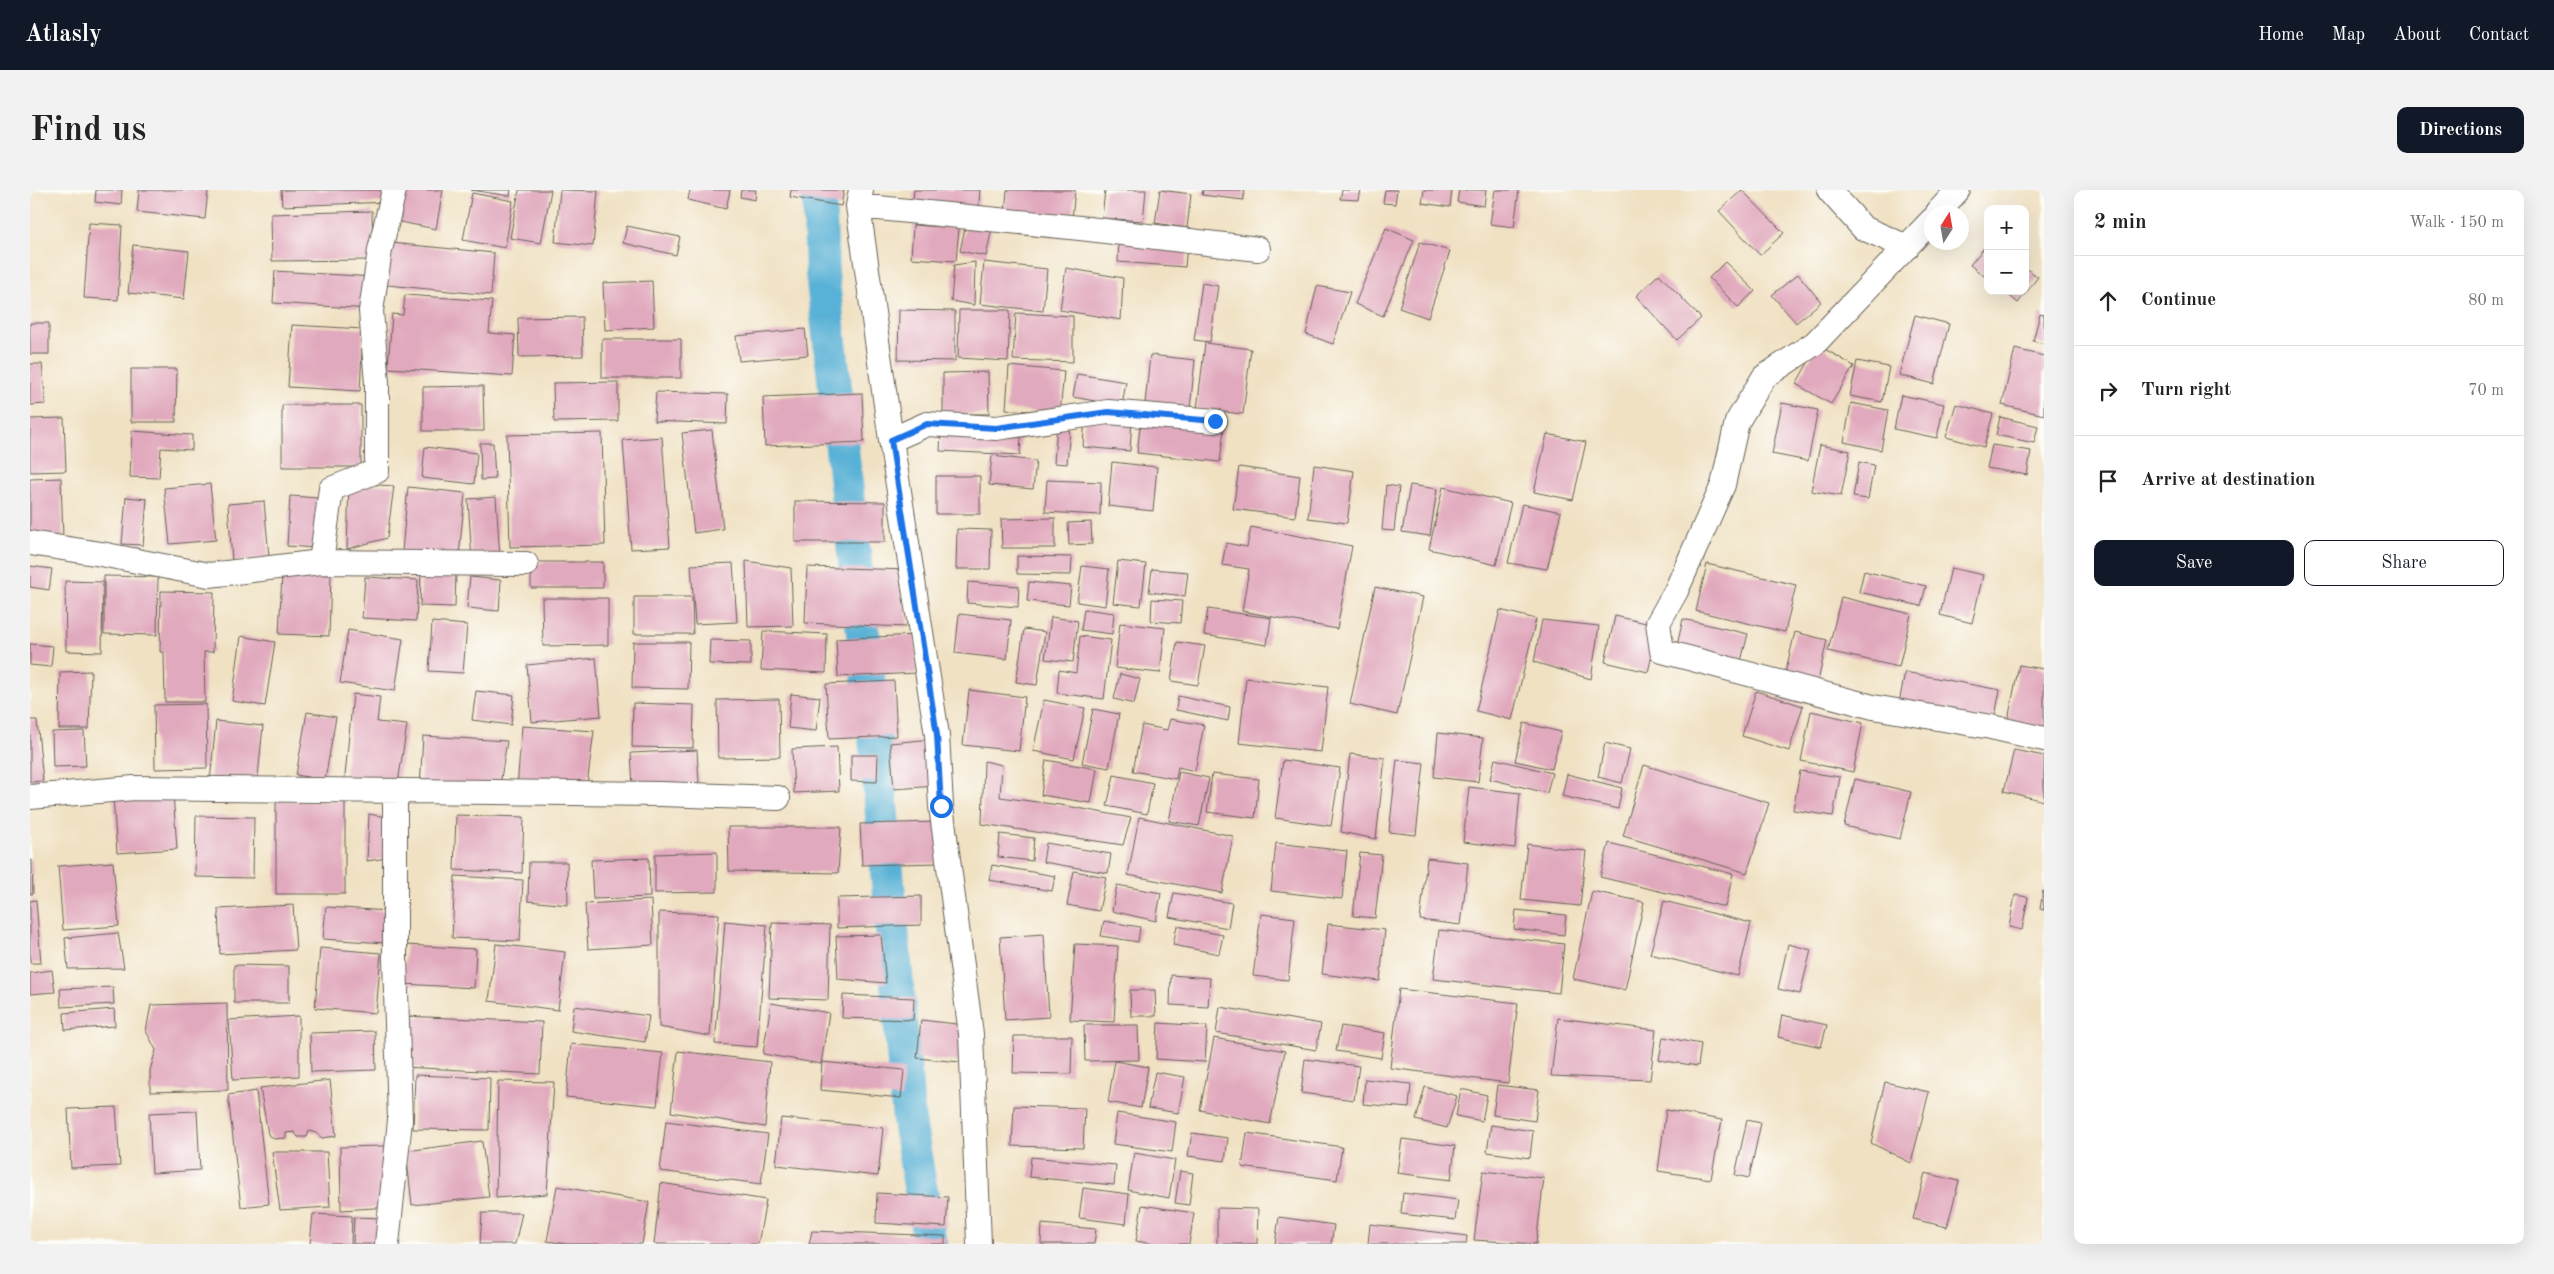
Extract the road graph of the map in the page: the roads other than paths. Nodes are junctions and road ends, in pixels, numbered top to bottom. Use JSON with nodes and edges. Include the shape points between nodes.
{"nodes":[{"id":1,"x":394,"y":190,"type":"edge"},
{"id":2,"x":1829,"y":190,"type":"edge"},
{"id":3,"x":1958,"y":190,"type":"edge"},
{"id":4,"x":859,"y":198,"type":"edge"},
{"id":5,"x":1944,"y":205,"type":"edge"},
{"id":6,"x":1924,"y":229,"type":"edge"},
{"id":7,"x":1907,"y":247,"type":"junction"},
{"id":8,"x":1258,"y":249,"type":"dead end"},
{"id":9,"x":1215,"y":421,"type":"dead end"},
{"id":10,"x":891,"y":440,"type":"junction"},
{"id":11,"x":30,"y":543,"type":"edge"},
{"id":12,"x":321,"y":562,"type":"junction"},
{"id":13,"x":526,"y":564,"type":"dead end"},
{"id":14,"x":2044,"y":739,"type":"edge"},
{"id":15,"x":395,"y":792,"type":"junction"},
{"id":16,"x":30,"y":798,"type":"edge"},
{"id":17,"x":778,"y":798,"type":"dead end"},
{"id":18,"x":387,"y":1244,"type":"edge"},
{"id":19,"x":978,"y":1244,"type":"edge"}],
"edges":[{"from":1,"to":12,"type":"street","via":[[380,250],[372,311],[377,383],[377,471],[331,489]]},
{"from":2,"to":7,"type":"street","via":[[1863,228]]},
{"from":3,"to":5,"type":"street"},
{"from":4,"to":8,"type":"street"},
{"from":4,"to":10,"type":"street"},
{"from":6,"to":7,"type":"street"},
{"from":7,"to":14,"type":"street","via":[[1815,343],[1764,377],[1737,422],[1723,485],[1676,591],[1658,623],[1662,651],[1873,707]]},
{"from":9,"to":10,"type":"street","via":[[1108,412],[996,428],[927,424]]},
{"from":10,"to":19,"type":"street","via":[[937,735],[941,806],[970,1034]]},
{"from":11,"to":12,"type":"street","via":[[208,574]]},
{"from":12,"to":13,"type":"street"},
{"from":15,"to":16,"type":"street","via":[[134,788]]},
{"from":15,"to":17,"type":"street"},
{"from":15,"to":18,"type":"street","via":[[395,959],[400,1120]]}]}
